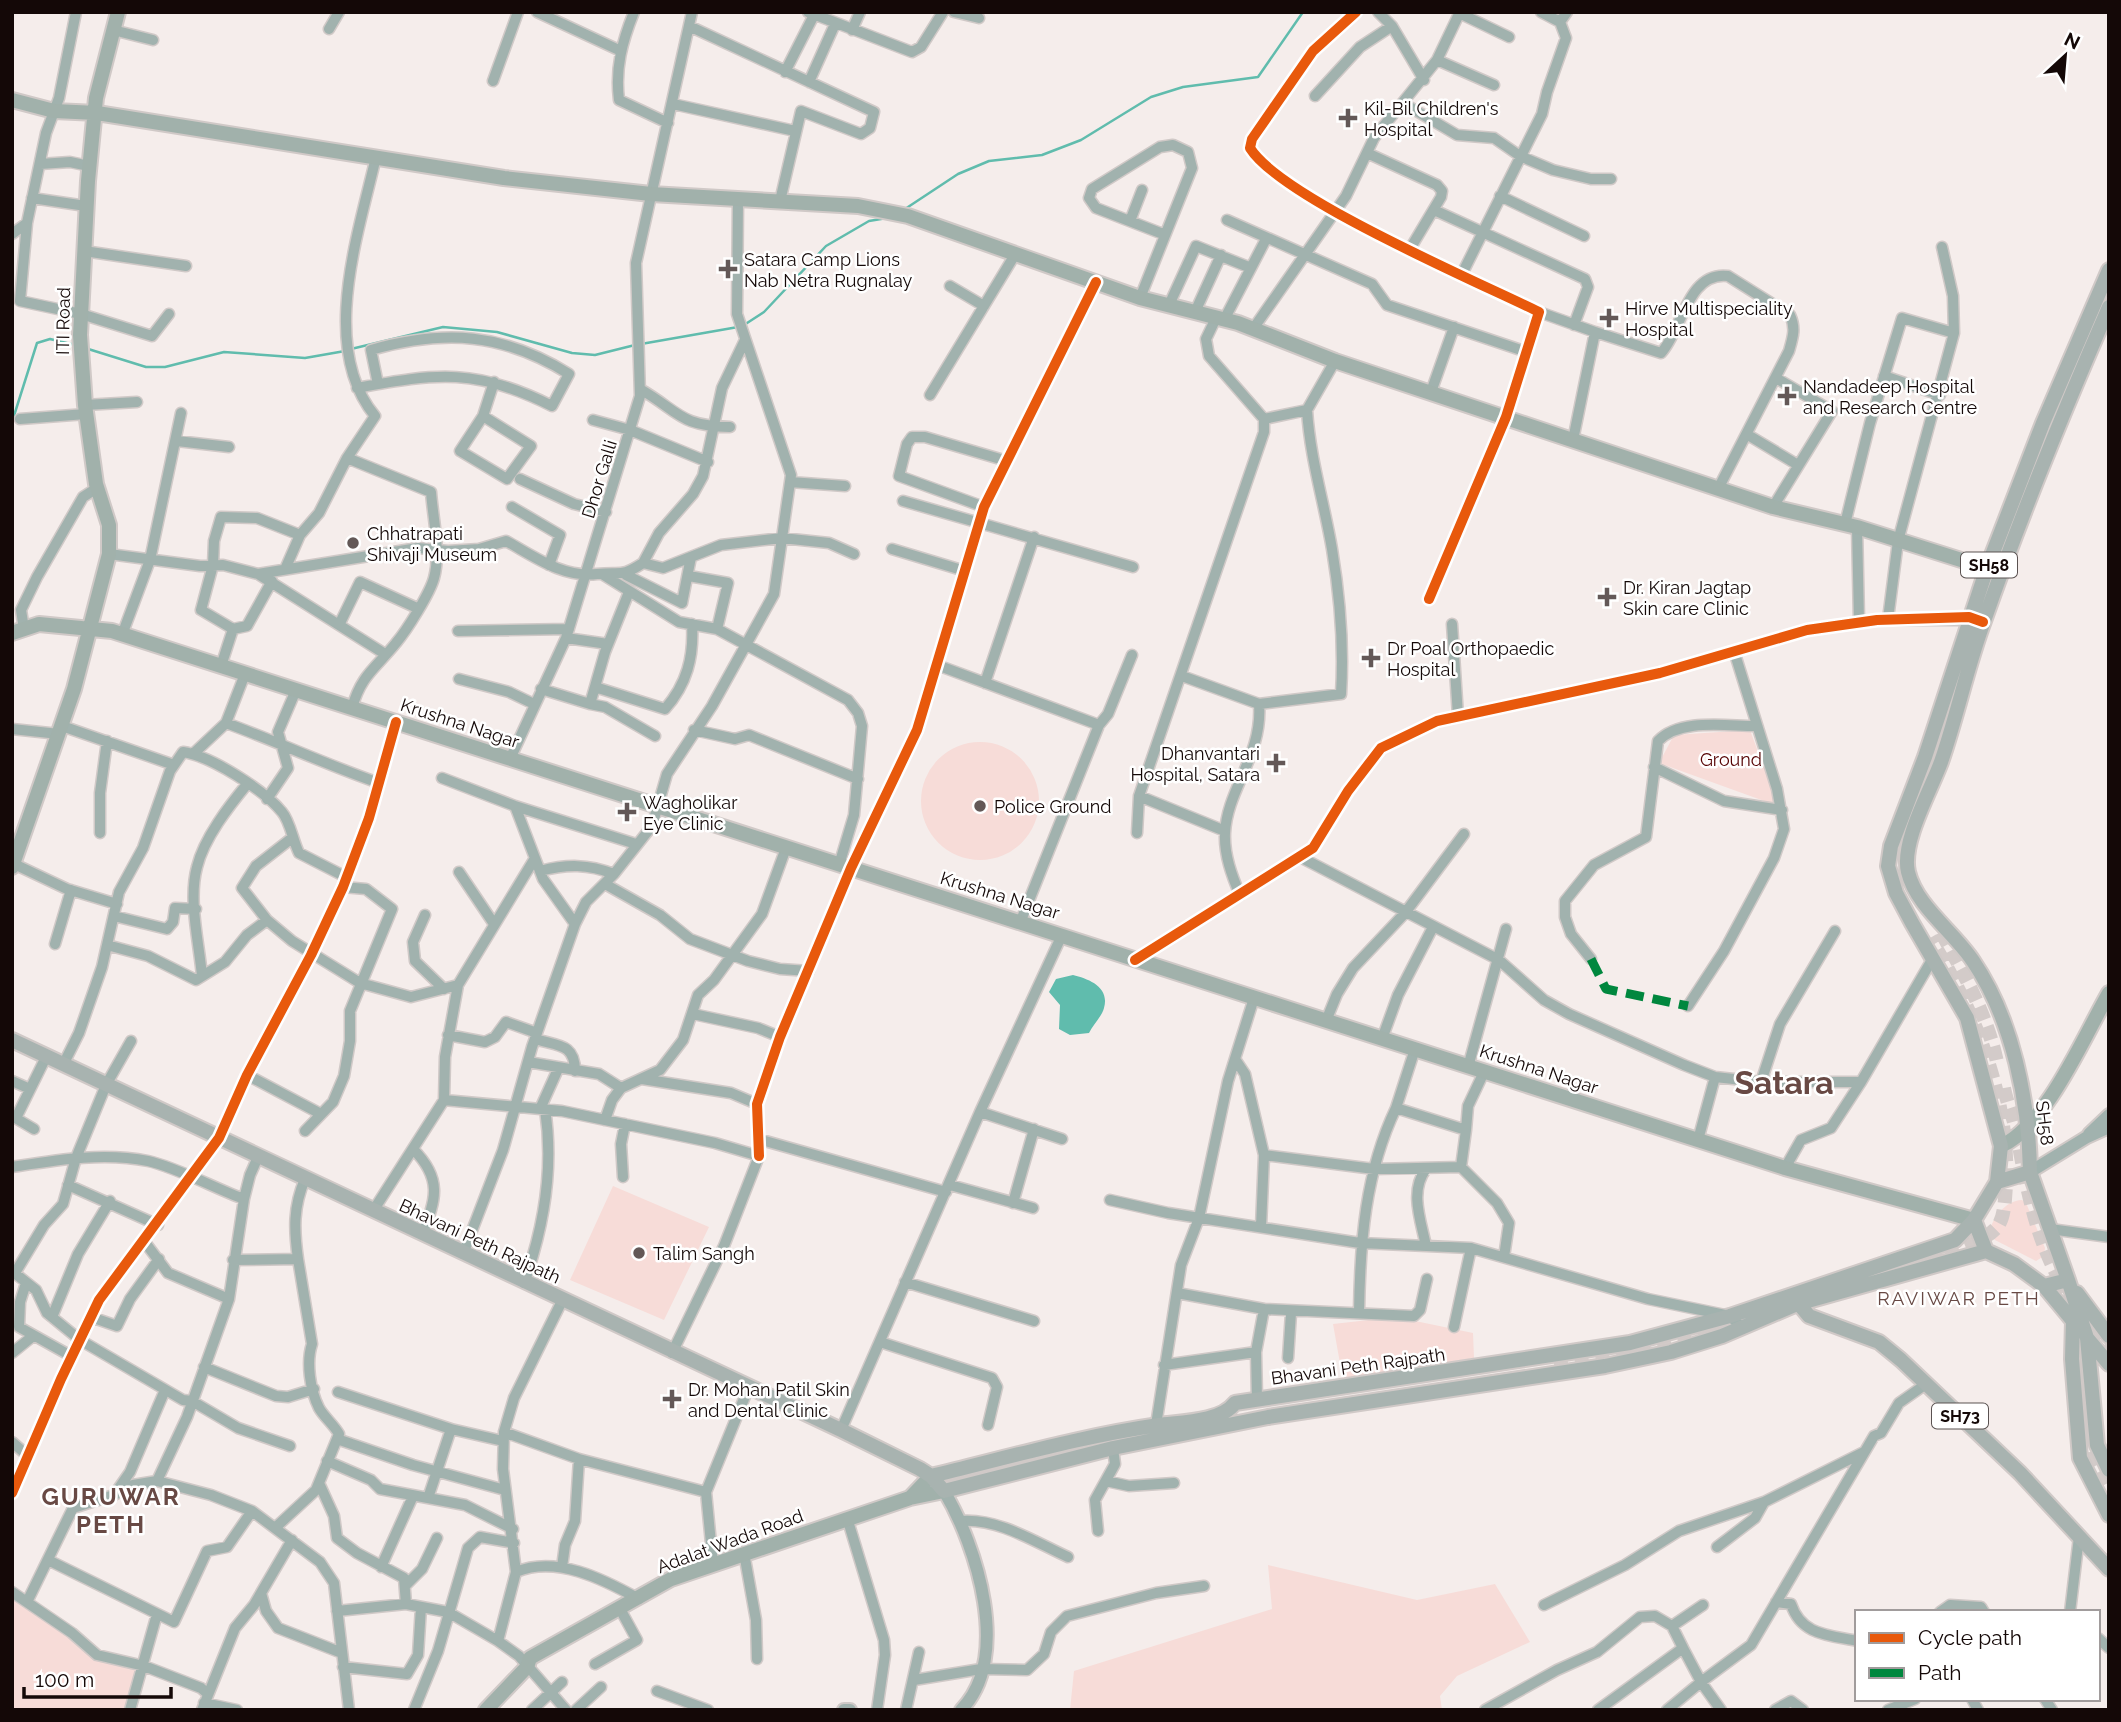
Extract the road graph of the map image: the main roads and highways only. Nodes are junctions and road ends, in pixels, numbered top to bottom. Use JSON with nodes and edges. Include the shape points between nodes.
{"nodes":[{"id":1,"x":118,"y":12,"type":"edge"},
{"id":2,"x":12,"y":100,"type":"edge"},
{"id":3,"x":97,"y":113,"type":"junction"},
{"id":4,"x":2109,"y":270,"type":"edge"},
{"id":5,"x":2109,"y":307,"type":"edge"},
{"id":6,"x":1987,"y":568,"type":"junction"},
{"id":7,"x":2002,"y":573,"type":"junction"},
{"id":8,"x":1976,"y":620,"type":"junction"},
{"id":9,"x":91,"y":629,"type":"junction"},
{"id":10,"x":18,"y":631,"type":"edge"},
{"id":11,"x":1909,"y":799,"type":"junction"},
{"id":12,"x":1924,"y":804,"type":"junction"},
{"id":13,"x":13,"y":864,"type":"edge"},
{"id":14,"x":1896,"y":893,"type":"junction"},
{"id":15,"x":1929,"y":909,"type":"junction"},
{"id":16,"x":2109,"y":993,"type":"edge"},
{"id":17,"x":12,"y":1040,"type":"edge"},
{"id":18,"x":2029,"y":1123,"type":"junction"},
{"id":19,"x":2001,"y":1146,"type":"junction"},
{"id":20,"x":2030,"y":1172,"type":"junction"},
{"id":21,"x":1997,"y":1182,"type":"junction"},
{"id":22,"x":1974,"y":1220,"type":"junction"},
{"id":23,"x":1986,"y":1251,"type":"junction"},
{"id":24,"x":2068,"y":1280,"type":"junction"},
{"id":25,"x":2044,"y":1286,"type":"junction"},
{"id":26,"x":1795,"y":1299,"type":"junction"},
{"id":27,"x":2073,"y":1321,"type":"junction"},
{"id":28,"x":2109,"y":1336,"type":"edge"},
{"id":29,"x":2087,"y":1338,"type":"junction"},
{"id":30,"x":1554,"y":1364,"type":"tunnel mouth"},
{"id":31,"x":2109,"y":1364,"type":"edge"},
{"id":32,"x":1229,"y":1411,"type":"junction"},
{"id":33,"x":2109,"y":1470,"type":"edge"},
{"id":34,"x":931,"y":1476,"type":"junction"},
{"id":35,"x":944,"y":1491,"type":"junction"},
{"id":36,"x":910,"y":1498,"type":"junction"},
{"id":37,"x":2109,"y":1516,"type":"edge"},
{"id":38,"x":2109,"y":1569,"type":"edge"},
{"id":39,"x":486,"y":1710,"type":"edge"}],
"edges":[{"from":1,"to":3,"type":"main road","name":"ITI Road","via":[[96,99]]},
{"from":2,"to":3,"type":"main road","via":[[54,111]]},
{"from":3,"to":6,"type":"main road","via":[[504,178],[651,194],[858,206],[908,216],[1140,298],[1253,329],[1335,361],[1773,507]]},
{"from":3,"to":9,"type":"main road","name":"ITI Road","via":[[89,166],[80,335],[86,410],[97,488],[109,526],[109,554]]},
{"from":4,"to":6,"type":"main road","name":"SH58","number":"SH58"},
{"from":5,"to":7,"type":"main road","name":"SH58","number":"SH58"},
{"from":6,"to":7,"type":"main road"},
{"from":6,"to":8,"type":"main road","name":"SH58","number":"SH58"},
{"from":7,"to":8,"type":"main road","name":"SH58","number":"SH58"},
{"from":8,"to":11,"type":"main road","name":"SH58","number":"SH58"},
{"from":8,"to":12,"type":"main road","name":"SH58","number":"SH58","via":[[1941,762]]},
{"from":9,"to":10,"type":"main road","name":"Krushna Nagar","via":[[38,624]]},
{"from":9,"to":13,"type":"main road","name":"ITI Road"},
{"from":9,"to":22,"type":"main road","name":"Krushna Nagar","via":[[221,666],[1785,1168]]},
{"from":11,"to":12,"type":"main road"},
{"from":11,"to":14,"type":"main road","name":"SH58","number":"SH58","via":[[1888,866]]},
{"from":12,"to":15,"type":"main road","name":"SH58","number":"SH58","via":[[1906,863],[1909,877]]},
{"from":14,"to":15,"type":"main road","via":[[1935,935]]},
{"from":14,"to":19,"type":"main road","name":"SH58","number":"SH58","via":[[1968,1017]]},
{"from":15,"to":18,"type":"main road","name":"SH58","number":"SH58","via":[[1987,982],[2014,1060]]},
{"from":16,"to":18,"type":"main road"},
{"from":17,"to":34,"type":"main road","name":"Bhavani Peth Rajpath"},
{"from":18,"to":19,"type":"main road"},
{"from":18,"to":20,"type":"main road","name":"SH58","number":"SH58"},
{"from":19,"to":21,"type":"main road","name":"SH58","number":"SH58"},
{"from":20,"to":21,"type":"main road"},
{"from":20,"to":24,"type":"main road","name":"SH58"},
{"from":21,"to":22,"type":"main road"},
{"from":22,"to":23,"type":"main road"},
{"from":22,"to":26,"type":"main road","via":[[1955,1240]]},
{"from":23,"to":25,"type":"main road"},
{"from":23,"to":26,"type":"main road"},
{"from":24,"to":25,"type":"main road"},
{"from":24,"to":28,"type":"main road"},
{"from":24,"to":29,"type":"main road","name":"SH58"},
{"from":25,"to":27,"type":"main road"},
{"from":26,"to":32,"type":"main road","name":"Bhavani Peth Rajpath","via":[[1630,1343],[1257,1400],[1235,1404]]},
{"from":26,"to":35,"type":"main road","via":[[1741,1328],[1671,1352],[1268,1417],[1113,1448]]},
{"from":26,"to":38,"type":"main road","number":"SH73","via":[[1809,1316],[1825,1325],[1879,1342],[2020,1473]]},
{"from":27,"to":29,"type":"main road"},
{"from":27,"to":37,"type":"main road","via":[[2080,1458]]},
{"from":29,"to":31,"type":"main road"},
{"from":29,"to":33,"type":"main road","via":[[2097,1445]]},
{"from":30,"to":32,"type":"main road","via":[[1257,1411]]},
{"from":32,"to":34,"type":"main road","name":"Bhavani Peth Rajpath"},
{"from":34,"to":35,"type":"main road","name":"Bhavani Peth Rajpath"},
{"from":34,"to":36,"type":"main road","name":"Adalat Wada Road"},
{"from":35,"to":36,"type":"main road"},
{"from":36,"to":39,"type":"main road","name":"Adalat Wada Road","via":[[671,1579],[530,1658],[527,1667]]}]}
